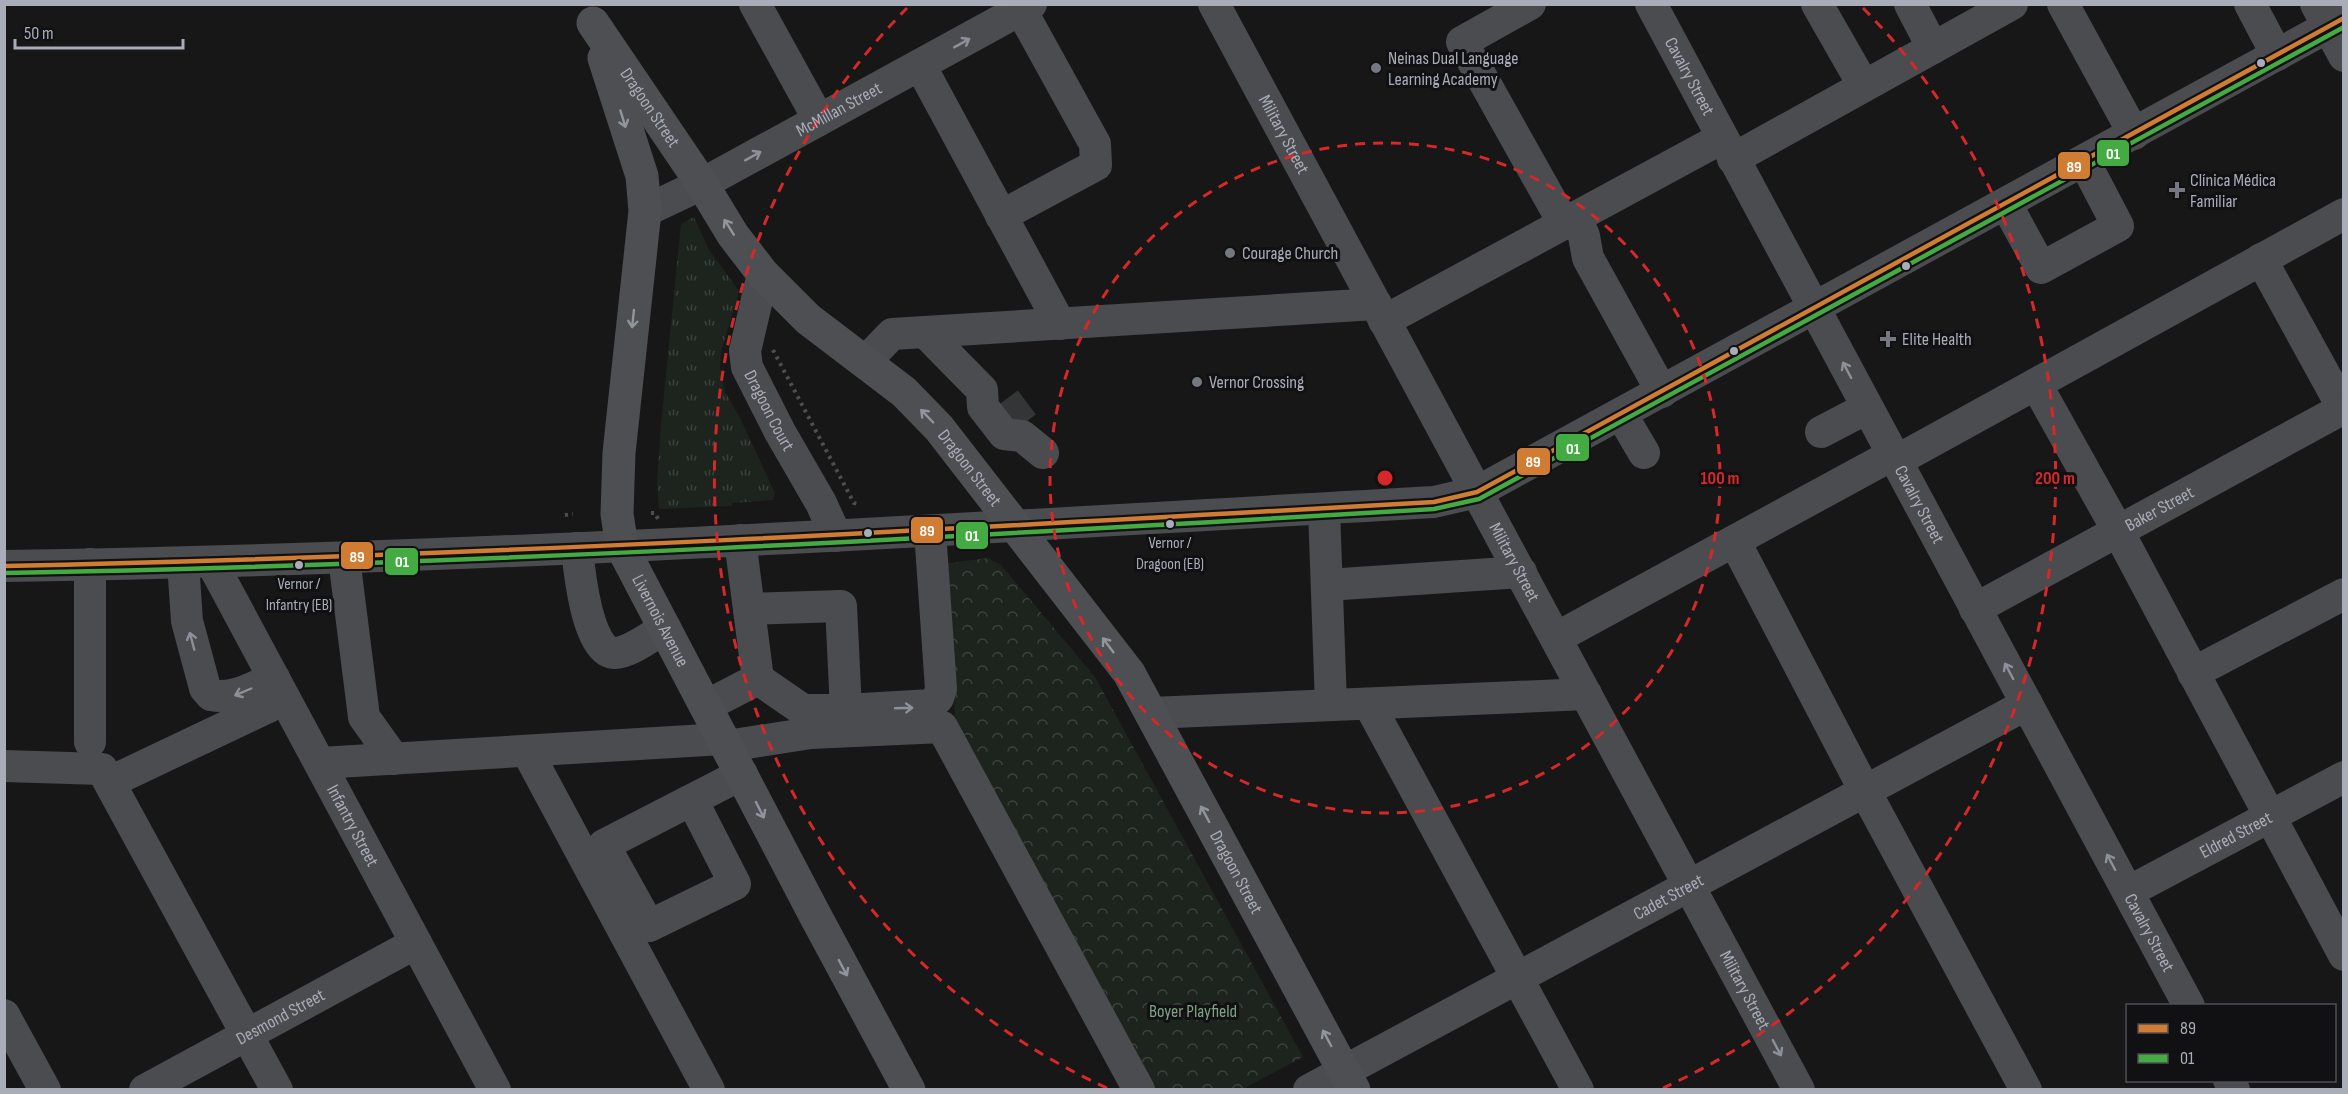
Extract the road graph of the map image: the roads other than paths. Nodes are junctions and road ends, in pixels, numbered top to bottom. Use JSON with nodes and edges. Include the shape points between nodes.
{"nodes":[{"id":1,"x":755,"y":4,"type":"edge"},
{"id":2,"x":1214,"y":4,"type":"edge"},
{"id":3,"x":1530,"y":4,"type":"edge"},
{"id":4,"x":1817,"y":4,"type":"edge"},
{"id":5,"x":1910,"y":4,"type":"edge"},
{"id":6,"x":2012,"y":4,"type":"edge"},
{"id":7,"x":2063,"y":4,"type":"edge"},
{"id":8,"x":2250,"y":4,"type":"edge"},
{"id":9,"x":1656,"y":6,"type":"edge"},
{"id":10,"x":1025,"y":7,"type":"edge"},
{"id":11,"x":588,"y":14,"type":"edge"},
{"id":12,"x":2329,"y":17,"type":"edge"},
{"id":13,"x":1933,"y":48,"type":"junction"},
{"id":14,"x":2277,"y":55,"type":"junction"},
{"id":15,"x":2343,"y":56,"type":"edge"},
{"id":16,"x":920,"y":65,"type":"junction"},
{"id":17,"x":1857,"y":74,"type":"dead end"},
{"id":18,"x":819,"y":120,"type":"junction"},
{"id":19,"x":2134,"y":134,"type":"junction"},
{"id":20,"x":1728,"y":149,"type":"junction"},
{"id":21,"x":2084,"y":161,"type":"junction"},
{"id":22,"x":702,"y":184,"type":"junction"},
{"id":23,"x":2006,"y":204,"type":"junction"},
{"id":24,"x":645,"y":211,"type":"junction"},
{"id":25,"x":2343,"y":214,"type":"edge"},
{"id":26,"x":1002,"y":216,"type":"junction"},
{"id":27,"x":1570,"y":221,"type":"junction"},
{"id":28,"x":2261,"y":260,"type":"junction"},
{"id":29,"x":763,"y":274,"type":"junction"},
{"id":30,"x":1814,"y":309,"type":"junction"},
{"id":31,"x":1380,"y":312,"type":"junction"},
{"id":32,"x":1060,"y":324,"type":"junction"},
{"id":33,"x":925,"y":332,"type":"junction"},
{"id":34,"x":865,"y":362,"type":"junction"},
{"id":35,"x":2036,"y":384,"type":"junction"},
{"id":36,"x":1662,"y":392,"type":"junction"},
{"id":37,"x":1867,"y":408,"type":"junction"},
{"id":38,"x":2343,"y":409,"type":"edge"},
{"id":39,"x":1622,"y":414,"type":"junction"},
{"id":40,"x":1015,"y":420,"type":"tunnel mouth"},
{"id":41,"x":1821,"y":432,"type":"dead end"},
{"id":42,"x":1644,"y":453,"type":"dead end"},
{"id":43,"x":1894,"y":458,"type":"junction"},
{"id":44,"x":1477,"y":492,"type":"junction"},
{"id":45,"x":1324,"y":508,"type":"junction"},
{"id":46,"x":1016,"y":526,"type":"junction"},
{"id":47,"x":930,"y":531,"type":"junction"},
{"id":48,"x":2118,"y":531,"type":"junction"},
{"id":49,"x":836,"y":536,"type":"junction"},
{"id":50,"x":740,"y":540,"type":"junction"},
{"id":51,"x":1735,"y":542,"type":"junction"},
{"id":52,"x":622,"y":546,"type":"junction"},
{"id":53,"x":577,"y":548,"type":"junction"},
{"id":54,"x":344,"y":558,"type":"junction"},
{"id":55,"x":197,"y":563,"type":"junction"},
{"id":56,"x":90,"y":564,"type":"junction"},
{"id":57,"x":4,"y":566,"type":"edge"},
{"id":58,"x":1521,"y":572,"type":"junction"},
{"id":59,"x":1327,"y":585,"type":"junction"},
{"id":60,"x":2343,"y":594,"type":"edge"},
{"id":61,"x":749,"y":609,"type":"junction"},
{"id":62,"x":1975,"y":609,"type":"junction"},
{"id":63,"x":665,"y":628,"type":"junction"},
{"id":64,"x":1556,"y":638,"type":"junction"},
{"id":65,"x":2193,"y":673,"type":"junction"},
{"id":66,"x":758,"y":679,"type":"junction"},
{"id":67,"x":894,"y":687,"type":"dead end"},
{"id":68,"x":280,"y":688,"type":"junction"},
{"id":69,"x":1586,"y":694,"type":"junction"},
{"id":70,"x":845,"y":699,"type":"junction"},
{"id":71,"x":1369,"y":704,"type":"junction"},
{"id":72,"x":2026,"y":704,"type":"junction"},
{"id":73,"x":1331,"y":705,"type":"junction"},
{"id":74,"x":706,"y":706,"type":"junction"},
{"id":75,"x":1151,"y":713,"type":"junction"},
{"id":76,"x":90,"y":742,"type":"dead end"},
{"id":77,"x":527,"y":750,"type":"junction"},
{"id":78,"x":731,"y":753,"type":"junction"},
{"id":79,"x":394,"y":759,"type":"junction"},
{"id":80,"x":320,"y":763,"type":"junction"},
{"id":81,"x":4,"y":766,"type":"edge"},
{"id":82,"x":2343,"y":777,"type":"edge"},
{"id":83,"x":110,"y":782,"type":"junction"},
{"id":84,"x":1865,"y":791,"type":"junction"},
{"id":85,"x":692,"y":800,"type":"dead end"},
{"id":86,"x":2269,"y":817,"type":"junction"},
{"id":87,"x":1689,"y":886,"type":"junction"},
{"id":88,"x":2128,"y":892,"type":"junction"},
{"id":89,"x":416,"y":943,"type":"junction"},
{"id":90,"x":2343,"y":955,"type":"edge"},
{"id":91,"x":1518,"y":978,"type":"junction"},
{"id":92,"x":2188,"y":1004,"type":"edge"},
{"id":93,"x":4,"y":1015,"type":"edge"},
{"id":94,"x":248,"y":1034,"type":"junction"},
{"id":95,"x":1349,"y":1080,"type":"edge"},
{"id":96,"x":45,"y":1089,"type":"edge"},
{"id":97,"x":145,"y":1089,"type":"edge"},
{"id":98,"x":277,"y":1089,"type":"edge"},
{"id":99,"x":495,"y":1089,"type":"edge"},
{"id":100,"x":709,"y":1089,"type":"edge"},
{"id":101,"x":909,"y":1089,"type":"edge"},
{"id":102,"x":1139,"y":1089,"type":"edge"},
{"id":103,"x":1310,"y":1089,"type":"edge"},
{"id":104,"x":1578,"y":1089,"type":"edge"},
{"id":105,"x":1799,"y":1089,"type":"edge"},
{"id":106,"x":2025,"y":1089,"type":"edge"}],
"edges":[{"from":1,"to":18,"type":"street"},
{"from":2,"to":31,"type":"street","name":"Military Street"},
{"from":3,"to":27,"type":"street","via":[[1461,42]]},
{"from":4,"to":17,"type":"street"},
{"from":5,"to":13,"type":"street"},
{"from":6,"to":13,"type":"street"},
{"from":7,"to":19,"type":"street"},
{"from":8,"to":14,"type":"street"},
{"from":9,"to":20,"type":"street","name":"Cavalry Street"},
{"from":16,"to":10,"type":"street","name":"McMillan Street","one_way":true},
{"from":10,"to":26,"type":"street","via":[[1095,144],[1096,165]]},
{"from":11,"to":22,"type":"main road","name":"Dragoon Street"},
{"from":11,"to":24,"type":"main road","name":"Livernois Avenue","one_way":true,"via":[[642,176]]},
{"from":12,"to":14,"type":"street"},
{"from":12,"to":15,"type":"street"},
{"from":13,"to":20,"type":"street"},
{"from":14,"to":19,"type":"street"},
{"from":16,"to":18,"type":"street","name":"McMillan Street"},
{"from":16,"to":26,"type":"street"},
{"from":22,"to":18,"type":"street","name":"McMillan Street","one_way":true},
{"from":19,"to":21,"type":"street"},
{"from":20,"to":27,"type":"street"},
{"from":20,"to":30,"type":"street","name":"Cavalry Street"},
{"from":21,"to":23,"type":"street"},
{"from":21,"to":23,"type":"street","via":[[2118,226],[2042,268]]},
{"from":22,"to":24,"type":"street","name":"McMillan Street"},
{"from":29,"to":22,"type":"main road","name":"Dragoon Street","one_way":true},
{"from":23,"to":30,"type":"street"},
{"from":24,"to":52,"type":"main road","name":"Livernois Avenue","one_way":true,"via":[[619,453],[617,514]]},
{"from":25,"to":28,"type":"street"},
{"from":26,"to":32,"type":"street"},
{"from":27,"to":31,"type":"street"},
{"from":27,"to":36,"type":"street","via":[[1584,236],[1588,258]]},
{"from":28,"to":35,"type":"street"},
{"from":28,"to":38,"type":"street"},
{"from":29,"to":34,"type":"main road","name":"Dragoon Street","via":[[808,319]]},
{"from":29,"to":49,"type":"street","name":"Dragoon Court","via":[[745,351],[747,367]]},
{"from":30,"to":36,"type":"street"},
{"from":37,"to":30,"type":"street","name":"Cavalry Street","one_way":true},
{"from":31,"to":32,"type":"street"},
{"from":31,"to":44,"type":"street","name":"Military Street"},
{"from":32,"to":33,"type":"street"},
{"from":33,"to":34,"type":"street","via":[[892,334]]},
{"from":33,"to":40,"type":"street"},
{"from":46,"to":34,"type":"main road","name":"Dragoon Street","one_way":true,"via":[[939,429],[904,392]]},
{"from":35,"to":43,"type":"street"},
{"from":35,"to":48,"type":"street"},
{"from":36,"to":39,"type":"street"},
{"from":37,"to":41,"type":"street"},
{"from":37,"to":43,"type":"street","name":"Cavalry Street"},
{"from":38,"to":48,"type":"street","name":"Baker Street"},
{"from":39,"to":42,"type":"street"},
{"from":39,"to":44,"type":"street"},
{"from":43,"to":51,"type":"street"},
{"from":43,"to":62,"type":"street","name":"Cavalry Street"},
{"from":44,"to":45,"type":"street","via":[[1434,502]]},
{"from":44,"to":58,"type":"street","name":"Military Street"},
{"from":45,"to":46,"type":"street"},
{"from":45,"to":59,"type":"street"},
{"from":46,"to":47,"type":"street"},
{"from":75,"to":46,"type":"main road","name":"Dragoon Street","one_way":true,"via":[[1129,673]]},
{"from":47,"to":49,"type":"street"},
{"from":70,"to":47,"type":"street","one_way":true,"via":[[914,707],[931,705],[939,698]]},
{"from":48,"to":62,"type":"street","name":"Baker Street"},
{"from":48,"to":65,"type":"street"},
{"from":49,"to":50,"type":"street"},
{"from":50,"to":52,"type":"street"},
{"from":50,"to":61,"type":"street"},
{"from":51,"to":64,"type":"street"},
{"from":51,"to":84,"type":"street"},
{"from":52,"to":53,"type":"street"},
{"from":52,"to":63,"type":"main road","name":"Livernois Avenue"},
{"from":53,"to":54,"type":"street"},
{"from":53,"to":63,"type":"street","via":[[585,607],[601,646],[617,653]]},
{"from":54,"to":55,"type":"street"},
{"from":54,"to":79,"type":"street","via":[[363,717]]},
{"from":55,"to":56,"type":"street"},
{"from":55,"to":68,"type":"street","name":"Infantry Street"},
{"from":68,"to":55,"type":"street","one_way":true,"via":[[222,698],[205,688],[187,621]]},
{"from":56,"to":57,"type":"street"},
{"from":56,"to":76,"type":"street"},
{"from":58,"to":59,"type":"street"},
{"from":58,"to":64,"type":"street","name":"Military Street"},
{"from":59,"to":73,"type":"street"},
{"from":60,"to":65,"type":"street"},
{"from":61,"to":66,"type":"street"},
{"from":61,"to":70,"type":"street","via":[[841,606]]},
{"from":72,"to":62,"type":"street","name":"Cavalry Street","one_way":true},
{"from":63,"to":74,"type":"main road","name":"Livernois Avenue"},
{"from":64,"to":69,"type":"street","name":"Military Street"},
{"from":65,"to":86,"type":"street"},
{"from":66,"to":70,"type":"street","via":[[802,710]]},
{"from":66,"to":74,"type":"street"},
{"from":67,"to":70,"type":"street"},
{"from":68,"to":80,"type":"street","name":"Infantry Street"},
{"from":68,"to":83,"type":"street"},
{"from":69,"to":71,"type":"street"},
{"from":69,"to":87,"type":"street","name":"Military Street"},
{"from":71,"to":73,"type":"street"},
{"from":71,"to":91,"type":"street"},
{"from":72,"to":84,"type":"street","name":"Cadet Street"},
{"from":88,"to":72,"type":"street","name":"Cavalry Street","one_way":true},
{"from":73,"to":75,"type":"street"},
{"from":74,"to":78,"type":"main road","name":"Livernois Avenue"},
{"from":95,"to":75,"type":"main road","name":"Dragoon Street","one_way":true},
{"from":77,"to":78,"type":"street"},
{"from":77,"to":79,"type":"street"},
{"from":77,"to":100,"type":"street"},
{"from":78,"to":85,"type":"street"},
{"from":78,"to":101,"type":"main road","name":"Livernois Avenue","one_way":true},
{"from":78,"to":102,"type":"street","via":[[811,733],[942,727]]},
{"from":79,"to":80,"type":"street"},
{"from":80,"to":89,"type":"street","name":"Infantry Street"},
{"from":81,"to":83,"type":"street","via":[[102,769]]},
{"from":82,"to":86,"type":"street","name":"Eldred Street"},
{"from":83,"to":94,"type":"street"},
{"from":84,"to":87,"type":"street","name":"Cadet Street"},
{"from":84,"to":106,"type":"street"},
{"from":86,"to":88,"type":"street","name":"Eldred Street"},
{"from":86,"to":90,"type":"street"},
{"from":87,"to":91,"type":"street","name":"Cadet Street"},
{"from":87,"to":105,"type":"street","name":"Military Street","one_way":true},
{"from":88,"to":92,"type":"street","name":"Cavalry Street"},
{"from":89,"to":94,"type":"street","name":"Desmond Street"},
{"from":89,"to":99,"type":"street","name":"Infantry Street"},
{"from":91,"to":95,"type":"street","name":"Cadet Street"},
{"from":91,"to":104,"type":"street"},
{"from":93,"to":96,"type":"street"},
{"from":94,"to":97,"type":"street","name":"Desmond Street"},
{"from":94,"to":98,"type":"street"},
{"from":95,"to":103,"type":"street","name":"Cadet Street"}]}
